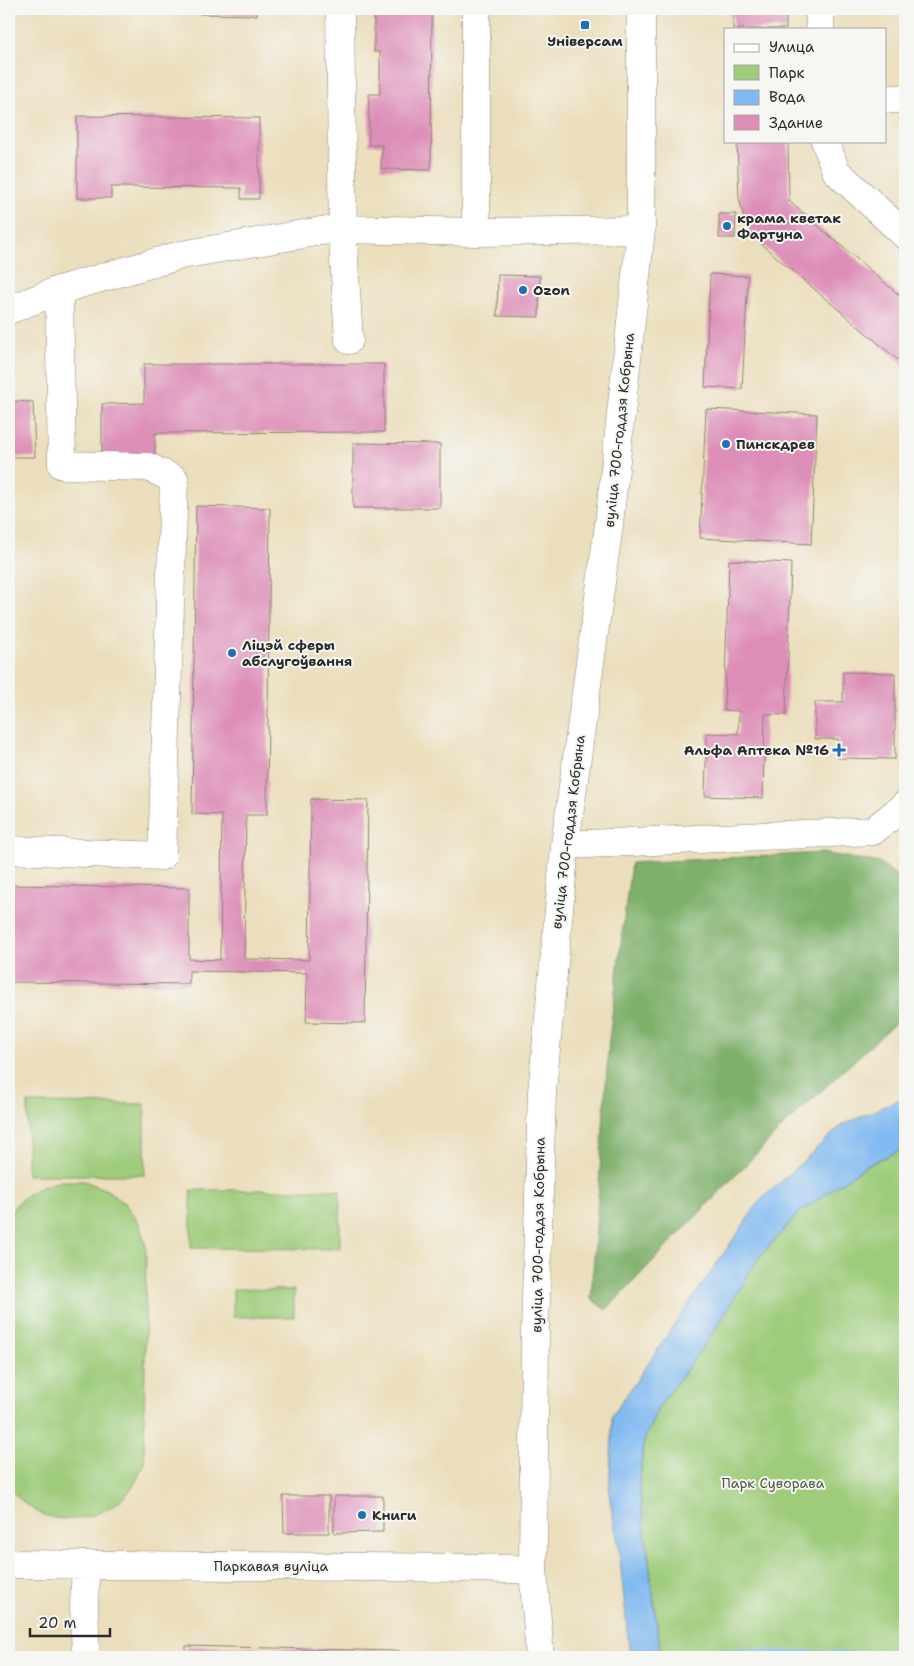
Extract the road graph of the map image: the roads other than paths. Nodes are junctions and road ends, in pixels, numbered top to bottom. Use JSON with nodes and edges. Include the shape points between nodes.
{"nodes":[{"id":1,"x":340,"y":9,"type":"edge"},
{"id":2,"x":476,"y":9,"type":"edge"},
{"id":3,"x":641,"y":9,"type":"edge"},
{"id":4,"x":820,"y":9,"type":"edge"},
{"id":5,"x":820,"y":28,"type":"edge"},
{"id":6,"x":886,"y":99,"type":"edge"},
{"id":7,"x":905,"y":99,"type":"edge"},
{"id":8,"x":825,"y":142,"type":"edge"},
{"id":9,"x":343,"y":229,"type":"junction"},
{"id":10,"x":641,"y":230,"type":"junction"},
{"id":11,"x":476,"y":232,"type":"junction"},
{"id":12,"x":905,"y":235,"type":"edge"},
{"id":13,"x":59,"y":290,"type":"junction"},
{"id":14,"x":9,"y":310,"type":"edge"},
{"id":15,"x":349,"y":340,"type":"dead end"},
{"id":16,"x":905,"y":805,"type":"edge"},
{"id":17,"x":564,"y":845,"type":"junction"},
{"id":18,"x":9,"y":850,"type":"edge"},
{"id":19,"x":9,"y":1564,"type":"edge"},
{"id":20,"x":86,"y":1565,"type":"junction"},
{"id":21,"x":533,"y":1570,"type":"junction"},
{"id":22,"x":86,"y":1657,"type":"edge"},
{"id":23,"x":540,"y":1657,"type":"edge"}],
"edges":[{"from":1,"to":9,"type":"street"},
{"from":2,"to":11,"type":"street"},
{"from":3,"to":10,"type":"street","name":"вуліца 700-годдзя Кобрына"},
{"from":4,"to":5,"type":"street"},
{"from":6,"to":7,"type":"street"},
{"from":8,"to":12,"type":"street","via":[[836,171]]},
{"from":9,"to":11,"type":"street"},
{"from":9,"to":13,"type":"street","via":[[180,255]]},
{"from":9,"to":15,"type":"street"},
{"from":10,"to":11,"type":"street"},
{"from":10,"to":17,"type":"street","name":"вуліца 700-годдзя Кобрына","via":[[609,524]]},
{"from":13,"to":14,"type":"street"},
{"from":13,"to":18,"type":"street","via":[[62,465],[148,467],[174,479],[162,856]]},
{"from":16,"to":17,"type":"street","via":[[873,831]]},
{"from":17,"to":21,"type":"street","name":"вуліца 700-годдзя Кобрына","via":[[542,1092]]},
{"from":19,"to":20,"type":"street","name":"Паркавая вуліца"},
{"from":20,"to":21,"type":"street","name":"Паркавая вуліца"},
{"from":20,"to":22,"type":"street"},
{"from":21,"to":23,"type":"street","name":"вуліца 700-годдзя Кобрына"}]}
